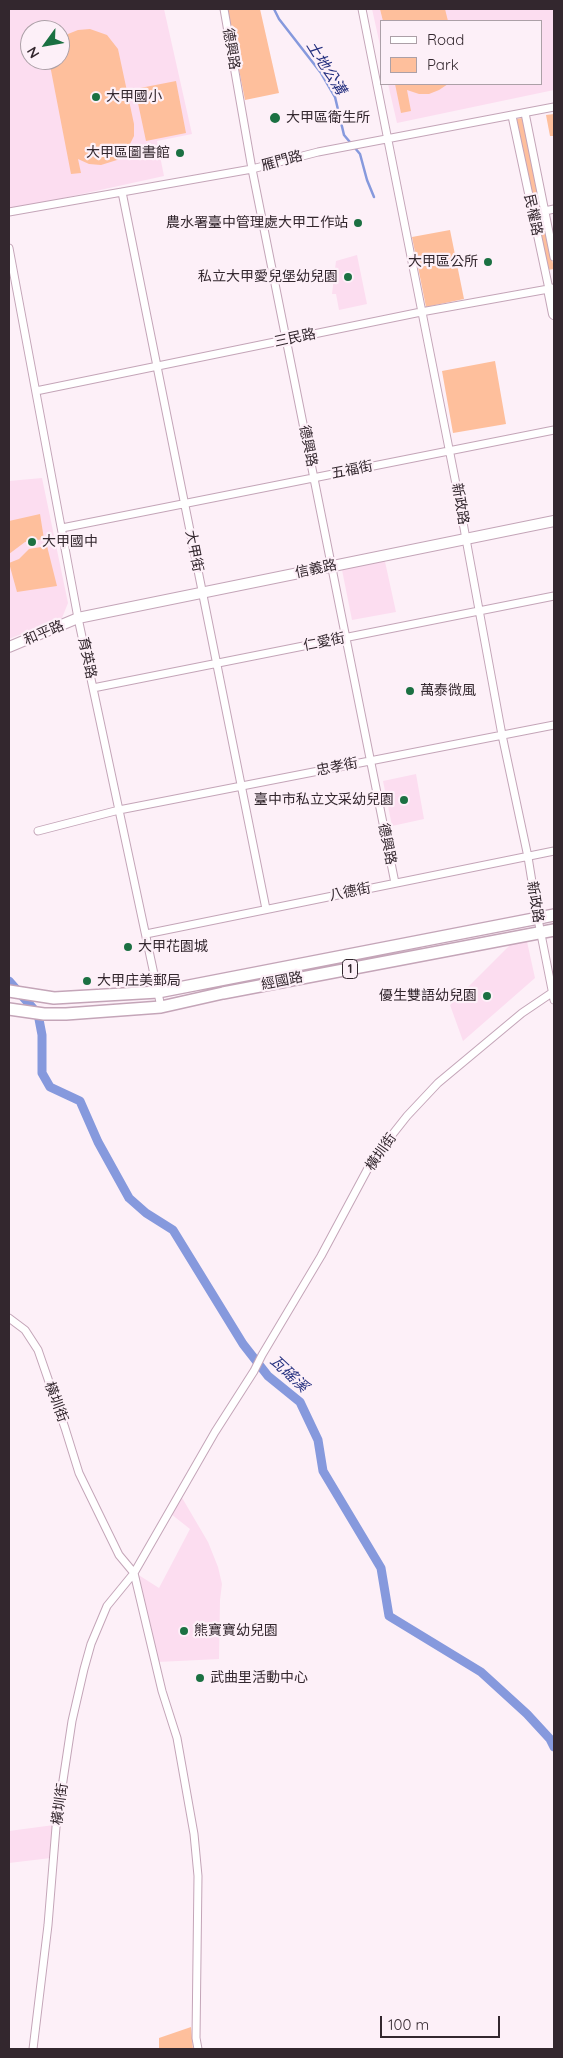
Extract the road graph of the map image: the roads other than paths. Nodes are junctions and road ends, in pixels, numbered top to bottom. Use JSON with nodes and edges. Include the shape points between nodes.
{"nodes":[{"id":1,"x":224,"y":9,"type":"edge"},
{"id":2,"x":362,"y":9,"type":"edge"},
{"id":3,"x":554,"y":107,"type":"edge"},
{"id":4,"x":525,"y":113,"type":"junction"},
{"id":5,"x":512,"y":116,"type":"junction"},
{"id":6,"x":387,"y":138,"type":"junction"},
{"id":7,"x":252,"y":169,"type":"junction"},
{"id":8,"x":122,"y":192,"type":"junction"},
{"id":9,"x":531,"y":205,"type":"junction"},
{"id":10,"x":544,"y":205,"type":"junction"},
{"id":11,"x":554,"y":209,"type":"edge"},
{"id":12,"x":9,"y":212,"type":"edge"},
{"id":13,"x":9,"y":248,"type":"edge"},
{"id":14,"x":554,"y":257,"type":"edge"},
{"id":15,"x":552,"y":288,"type":"edge"},
{"id":16,"x":422,"y":312,"type":"junction"},
{"id":17,"x":554,"y":314,"type":"edge"},
{"id":18,"x":286,"y":340,"type":"junction"},
{"id":19,"x":157,"y":366,"type":"junction"},
{"id":20,"x":36,"y":391,"type":"junction"},
{"id":21,"x":554,"y":430,"type":"edge"},
{"id":22,"x":449,"y":451,"type":"junction"},
{"id":23,"x":314,"y":478,"type":"junction"},
{"id":24,"x":185,"y":504,"type":"junction"},
{"id":25,"x":554,"y":521,"type":"edge"},
{"id":26,"x":62,"y":528,"type":"junction"},
{"id":27,"x":466,"y":538,"type":"junction"},
{"id":28,"x":332,"y":566,"type":"junction"},
{"id":29,"x":202,"y":592,"type":"junction"},
{"id":30,"x":554,"y":596,"type":"edge"},
{"id":31,"x":479,"y":611,"type":"junction"},
{"id":32,"x":78,"y":618,"type":"junction"},
{"id":33,"x":346,"y":638,"type":"junction"},
{"id":34,"x":9,"y":647,"type":"edge"},
{"id":35,"x":216,"y":664,"type":"junction"},
{"id":36,"x":93,"y":688,"type":"junction"},
{"id":37,"x":554,"y":725,"type":"edge"},
{"id":38,"x":502,"y":735,"type":"junction"},
{"id":39,"x":370,"y":761,"type":"junction"},
{"id":40,"x":241,"y":786,"type":"junction"},
{"id":41,"x":119,"y":810,"type":"junction"},
{"id":42,"x":38,"y":832,"type":"dead end"},
{"id":43,"x":554,"y":851,"type":"edge"},
{"id":44,"x":528,"y":857,"type":"junction"},
{"id":45,"x":395,"y":883,"type":"junction"},
{"id":46,"x":266,"y":909,"type":"junction"},
{"id":47,"x":554,"y":915,"type":"edge"},
{"id":48,"x":538,"y":919,"type":"junction"},
{"id":49,"x":554,"y":930,"type":"edge"},
{"id":50,"x":540,"y":933,"type":"junction"},
{"id":51,"x":146,"y":934,"type":"junction"},
{"id":52,"x":9,"y":991,"type":"edge"},
{"id":53,"x":158,"y":992,"type":"junction"},
{"id":54,"x":553,"y":996,"type":"edge"},
{"id":55,"x":161,"y":1007,"type":"junction"},
{"id":56,"x":9,"y":1009,"type":"edge"},
{"id":57,"x":9,"y":1318,"type":"edge"},
{"id":58,"x":134,"y":1574,"type":"junction"},
{"id":59,"x":33,"y":2049,"type":"edge"},
{"id":60,"x":198,"y":2049,"type":"edge"}],
"edges":[{"from":1,"to":7,"type":"street","name":"德興路"},
{"from":2,"to":6,"type":"street","name":"新政路"},
{"from":3,"to":4,"type":"street","name":"雁門路"},
{"from":4,"to":5,"type":"street","name":"雁門路"},
{"from":4,"to":10,"type":"street","name":"民權路"},
{"from":5,"to":6,"type":"street","name":"雁門路"},
{"from":5,"to":9,"type":"street","name":"民權路"},
{"from":6,"to":7,"type":"street","name":"雁門路"},
{"from":6,"to":16,"type":"street","name":"新政路"},
{"from":7,"to":8,"type":"street","name":"雁門路"},
{"from":7,"to":18,"type":"street","name":"德興路"},
{"from":8,"to":12,"type":"street","name":"雁門路"},
{"from":8,"to":19,"type":"street","name":"大甲街"},
{"from":9,"to":10,"type":"street"},
{"from":9,"to":15,"type":"street","name":"民權路"},
{"from":10,"to":11,"type":"street"},
{"from":10,"to":14,"type":"street","name":"民權路"},
{"from":13,"to":20,"type":"street","name":"育英路"},
{"from":15,"to":16,"type":"street","name":"三民路"},
{"from":15,"to":17,"type":"street","name":"民權路"},
{"from":16,"to":18,"type":"street","name":"三民路"},
{"from":16,"to":22,"type":"street","name":"新政路"},
{"from":18,"to":19,"type":"street","name":"三民路"},
{"from":18,"to":23,"type":"street","name":"德興路"},
{"from":19,"to":20,"type":"street","name":"三民路"},
{"from":19,"to":24,"type":"street","name":"大甲街"},
{"from":20,"to":26,"type":"street","name":"育英路"},
{"from":21,"to":22,"type":"street","name":"五福街"},
{"from":22,"to":23,"type":"street","name":"五福街"},
{"from":22,"to":27,"type":"street","name":"新政路"},
{"from":23,"to":24,"type":"street","name":"五福街"},
{"from":23,"to":28,"type":"street","name":"德興路"},
{"from":24,"to":26,"type":"street","name":"五福街"},
{"from":24,"to":29,"type":"street","name":"大甲街"},
{"from":25,"to":27,"type":"street","name":"信義路"},
{"from":26,"to":32,"type":"street","name":"育英路"},
{"from":27,"to":28,"type":"street","name":"信義路"},
{"from":27,"to":31,"type":"street","name":"新政路"},
{"from":28,"to":29,"type":"street","name":"信義路"},
{"from":28,"to":33,"type":"street","name":"德興路"},
{"from":29,"to":32,"type":"street","name":"信義路"},
{"from":29,"to":35,"type":"street","name":"大甲街"},
{"from":30,"to":31,"type":"street","name":"仁愛街"},
{"from":31,"to":33,"type":"street","name":"仁愛街"},
{"from":31,"to":38,"type":"street","name":"新政路"},
{"from":32,"to":34,"type":"street","name":"和平路"},
{"from":32,"to":36,"type":"street","name":"育英路"},
{"from":33,"to":35,"type":"street","name":"仁愛街"},
{"from":33,"to":39,"type":"street","name":"德興路"},
{"from":35,"to":36,"type":"street","name":"仁愛街"},
{"from":35,"to":40,"type":"street","name":"大甲街"},
{"from":36,"to":41,"type":"street","name":"育英路"},
{"from":37,"to":38,"type":"street","name":"忠孝街"},
{"from":38,"to":39,"type":"street","name":"忠孝街"},
{"from":38,"to":44,"type":"street","name":"新政路"},
{"from":39,"to":40,"type":"street","name":"忠孝街"},
{"from":39,"to":45,"type":"street","name":"德興路"},
{"from":40,"to":41,"type":"street","name":"忠孝街"},
{"from":40,"to":46,"type":"street","name":"大甲街"},
{"from":41,"to":42,"type":"street","name":"忠孝街"},
{"from":41,"to":51,"type":"street","name":"育英路"},
{"from":43,"to":44,"type":"street","name":"八德街"},
{"from":44,"to":45,"type":"street","name":"八德街"},
{"from":44,"to":48,"type":"street","name":"新政路"},
{"from":45,"to":46,"type":"street","name":"八德街"},
{"from":46,"to":51,"type":"street","name":"八德街"},
{"from":47,"to":48,"type":"main road","name":"經國路","number":"1"},
{"from":48,"to":50,"type":"street","name":"新政路"},
{"from":48,"to":53,"type":"main road","name":"經國路","number":"1"},
{"from":49,"to":50,"type":"main road","name":"經國路","number":"1"},
{"from":50,"to":54,"type":"street","name":"新政路"},
{"from":50,"to":55,"type":"main road","name":"經國路","number":"1"},
{"from":51,"to":53,"type":"street","name":"育英路"},
{"from":52,"to":53,"type":"main road","name":"經國路","number":"1","via":[[60,998]]},
{"from":53,"to":55,"type":"street","name":"育英路"},
{"from":54,"to":58,"type":"street","name":"橫圳街","via":[[522,1013],[438,1083],[407,1116],[374,1160]]},
{"from":55,"to":56,"type":"main road","name":"經國路","number":"1","via":[[44,1014]]},
{"from":57,"to":58,"type":"street","name":"橫圳街","via":[[26,1330],[38,1350],[79,1473],[119,1555]]},
{"from":58,"to":59,"type":"street","name":"橫圳街","via":[[107,1606],[94,1636],[72,1721],[56,1827]]},
{"from":58,"to":60,"type":"street","name":"橫圳街","via":[[162,1691],[177,1738],[194,1834],[198,1876]]}]}
